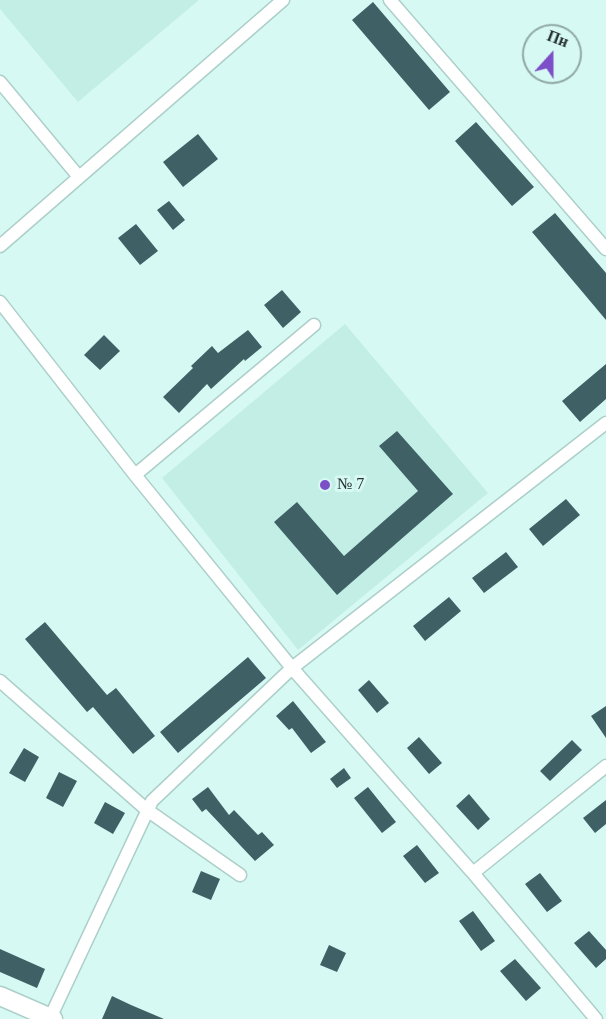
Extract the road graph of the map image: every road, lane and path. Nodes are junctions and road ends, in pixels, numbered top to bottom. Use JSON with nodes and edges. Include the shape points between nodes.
{"nodes":[{"id":1,"x":283,"y":0,"type":"edge"},
{"id":2,"x":390,"y":0,"type":"edge"},
{"id":3,"x":0,"y":82,"type":"edge"},
{"id":4,"x":79,"y":177,"type":"junction"},
{"id":5,"x":0,"y":246,"type":"edge"},
{"id":6,"x":606,"y":249,"type":"edge"},
{"id":7,"x":0,"y":302,"type":"edge"},
{"id":8,"x":314,"y":325,"type":"dead end"},
{"id":9,"x":606,"y":423,"type":"edge"},
{"id":10,"x":135,"y":475,"type":"junction"},
{"id":11,"x":292,"y":668,"type":"junction"},
{"id":12,"x":0,"y":681,"type":"edge"},
{"id":13,"x":606,"y":766,"type":"edge"},
{"id":14,"x":147,"y":810,"type":"junction"},
{"id":15,"x":473,"y":873,"type":"junction"},
{"id":16,"x":240,"y":875,"type":"dead end"},
{"id":17,"x":0,"y":996,"type":"edge"},
{"id":18,"x":51,"y":1018,"type":"edge"},
{"id":19,"x":596,"y":1019,"type":"edge"}],
"edges":[{"from":1,"to":4,"type":"street"},
{"from":2,"to":6,"type":"street"},
{"from":3,"to":4,"type":"street"},
{"from":4,"to":5,"type":"street"},
{"from":7,"to":10,"type":"street"},
{"from":8,"to":10,"type":"street"},
{"from":9,"to":11,"type":"street"},
{"from":10,"to":11,"type":"street"},
{"from":11,"to":14,"type":"street"},
{"from":11,"to":15,"type":"street"},
{"from":12,"to":14,"type":"street"},
{"from":13,"to":15,"type":"street"},
{"from":14,"to":16,"type":"street"},
{"from":14,"to":18,"type":"street"},
{"from":15,"to":19,"type":"street"},
{"from":17,"to":18,"type":"main road"}]}
